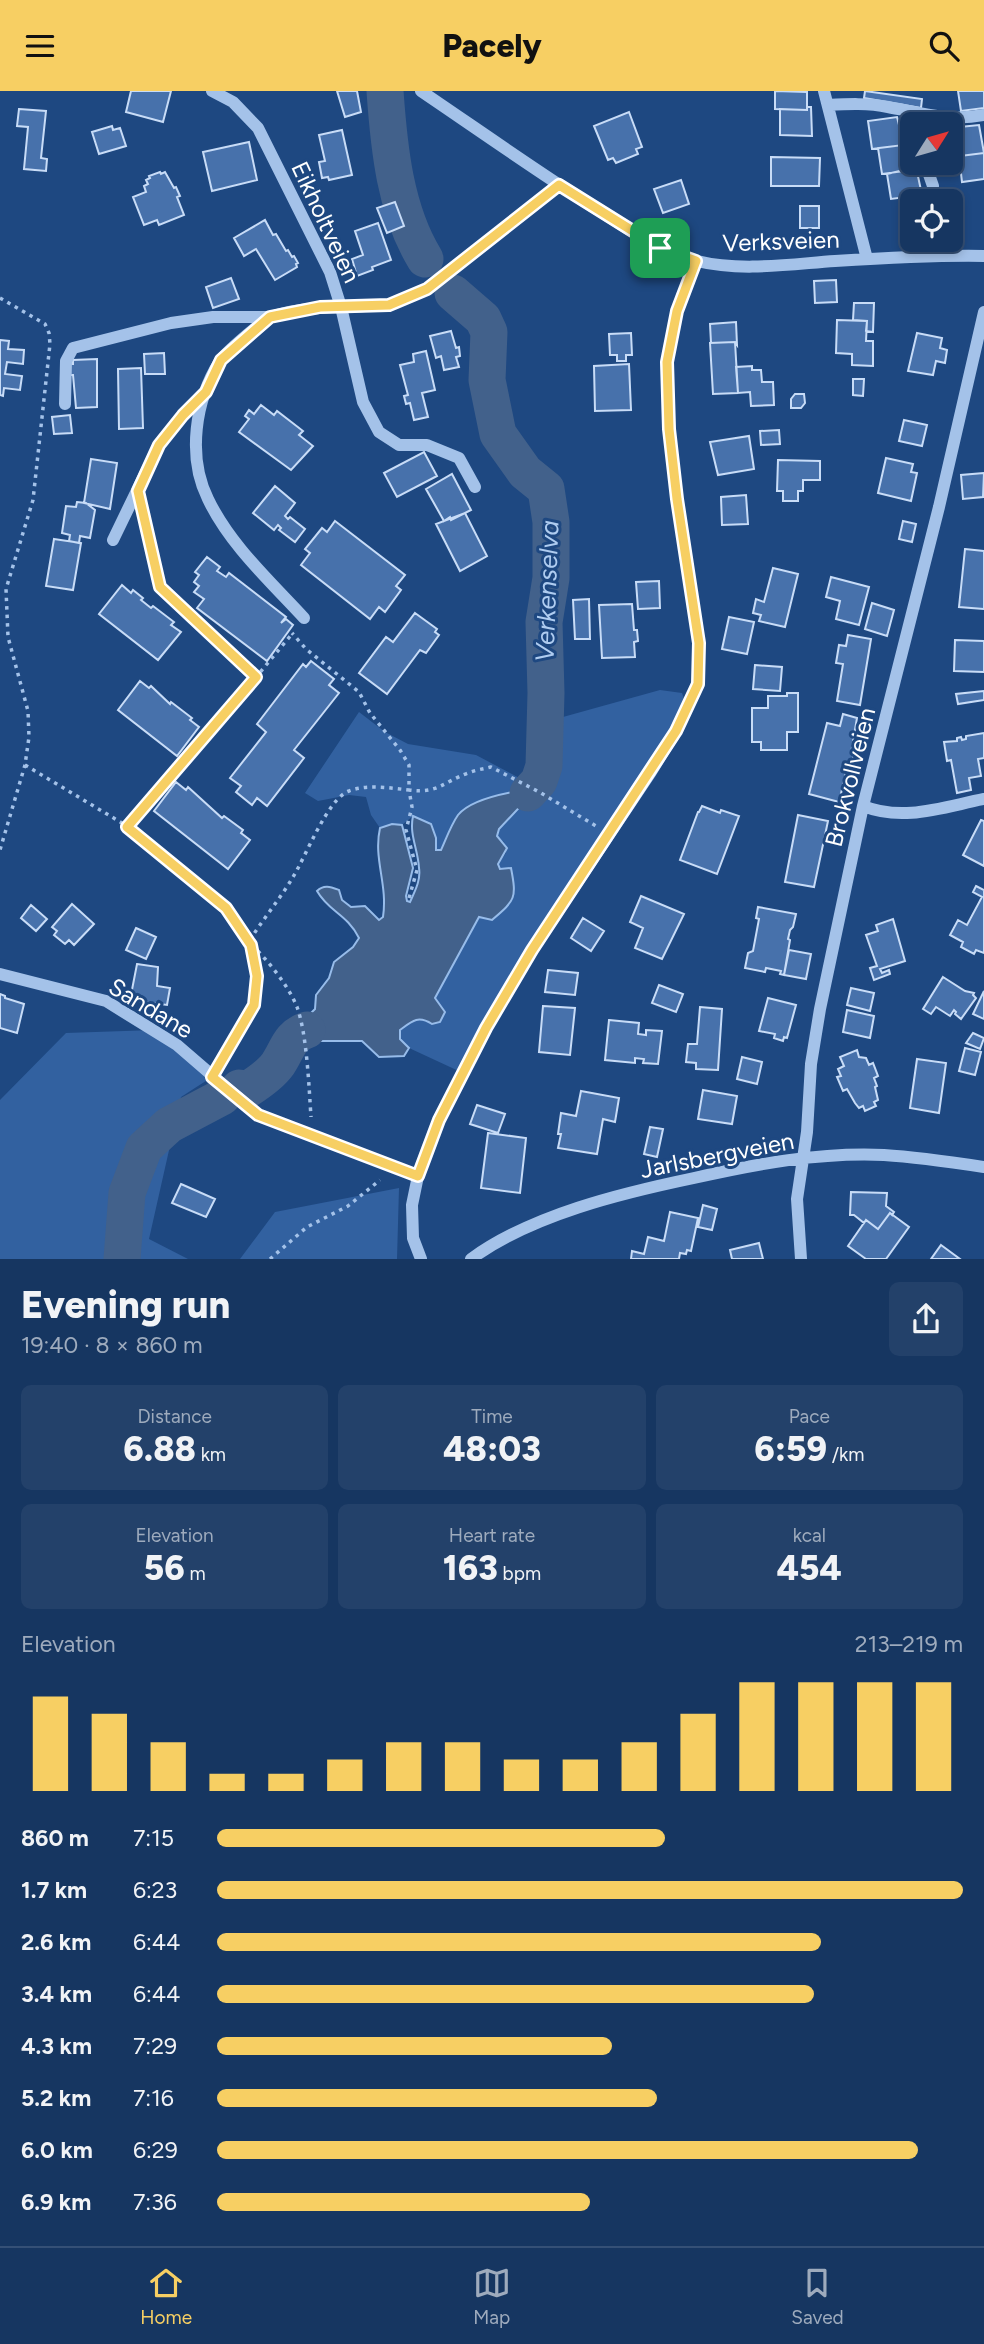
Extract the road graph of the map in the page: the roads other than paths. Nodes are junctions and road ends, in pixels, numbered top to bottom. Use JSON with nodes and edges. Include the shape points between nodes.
{"nodes":[{"id":1,"x":212,"y":91,"type":"edge"},
{"id":2,"x":421,"y":91,"type":"edge"},
{"id":3,"x":824,"y":91,"type":"edge"},
{"id":4,"x":828,"y":105,"type":"junction"},
{"id":5,"x":906,"y":111,"type":"joint"},
{"id":6,"x":984,"y":115,"type":"edge"},
{"id":7,"x":929,"y":175,"type":"edge"},
{"id":8,"x":559,"y":185,"type":"junction"},
{"id":9,"x":933,"y":187,"type":"dead end"},
{"id":10,"x":984,"y":256,"type":"edge"},
{"id":11,"x":867,"y":259,"type":"junction"},
{"id":12,"x":696,"y":261,"type":"junction"},
{"id":13,"x":341,"y":307,"type":"junction"},
{"id":14,"x":984,"y":311,"type":"edge"},
{"id":15,"x":270,"y":317,"type":"junction"},
{"id":16,"x":206,"y":392,"type":"junction"},
{"id":17,"x":65,"y":404,"type":"dead end"},
{"id":18,"x":475,"y":487,"type":"dead end"},
{"id":19,"x":113,"y":540,"type":"dead end"},
{"id":20,"x":304,"y":618,"type":"road end"},
{"id":21,"x":984,"y":799,"type":"edge"},
{"id":22,"x":863,"y":806,"type":"junction"},
{"id":23,"x":0,"y":974,"type":"edge"},
{"id":24,"x":803,"y":1158,"type":"junction"},
{"id":25,"x":984,"y":1167,"type":"edge"},
{"id":26,"x":418,"y":1176,"type":"junction"},
{"id":27,"x":421,"y":1259,"type":"edge"},
{"id":28,"x":471,"y":1259,"type":"edge"},
{"id":29,"x":800,"y":1259,"type":"edge"}],
"edges":[{"from":1,"to":13,"type":"street","name":"Eikholtveien","via":[[233,102],[258,128],[330,272]]},
{"from":2,"to":8,"type":"street"},
{"from":3,"to":4,"type":"street"},
{"from":4,"to":5,"type":"street","via":[[858,103]]},
{"from":4,"to":11,"type":"street"},
{"from":5,"to":6,"type":"street","via":[[946,119]]},
{"from":7,"to":9,"type":"street"},
{"from":8,"to":12,"type":"street","via":[[660,248]]},
{"from":8,"to":13,"type":"street","name":"Eikholtveien","via":[[427,289],[389,305]]},
{"from":10,"to":11,"type":"street","name":"Verksveien"},
{"from":11,"to":12,"type":"street","name":"Verksveien","via":[[757,266]]},
{"from":12,"to":26,"type":"street","name":"Verksveien","via":[[677,311],[667,362],[669,429],[699,643],[698,684],[676,731],[486,1028],[439,1120]]},
{"from":13,"to":15,"type":"street"},
{"from":13,"to":18,"type":"street","via":[[363,401],[379,432],[399,445],[427,445],[459,458]]},
{"from":14,"to":22,"type":"street","name":"Brokvollveien"},
{"from":15,"to":16,"type":"street","via":[[221,360]]},
{"from":15,"to":17,"type":"street","via":[[212,317],[171,323],[73,348],[66,361]]},
{"from":16,"to":19,"type":"street","via":[[159,445]]},
{"from":16,"to":20,"type":"street","via":[[197,424],[198,469],[207,498],[232,539]]},
{"from":21,"to":22,"type":"street","via":[[911,814]]},
{"from":22,"to":24,"type":"street","name":"Brokvollveien","via":[[811,1064]]},
{"from":23,"to":26,"type":"street","name":"Sandane","via":[[106,1001],[177,1045],[258,1115]]},
{"from":24,"to":25,"type":"street","name":"Jarlsbergveien","via":[[883,1155]]},
{"from":24,"to":28,"type":"street","name":"Jarlsbergveien","via":[[734,1169],[596,1202],[528,1227]]},
{"from":24,"to":29,"type":"street","name":"Brokvollveien","via":[[797,1199]]},
{"from":26,"to":27,"type":"street","name":"Verksveien","via":[[411,1225]]}]}
